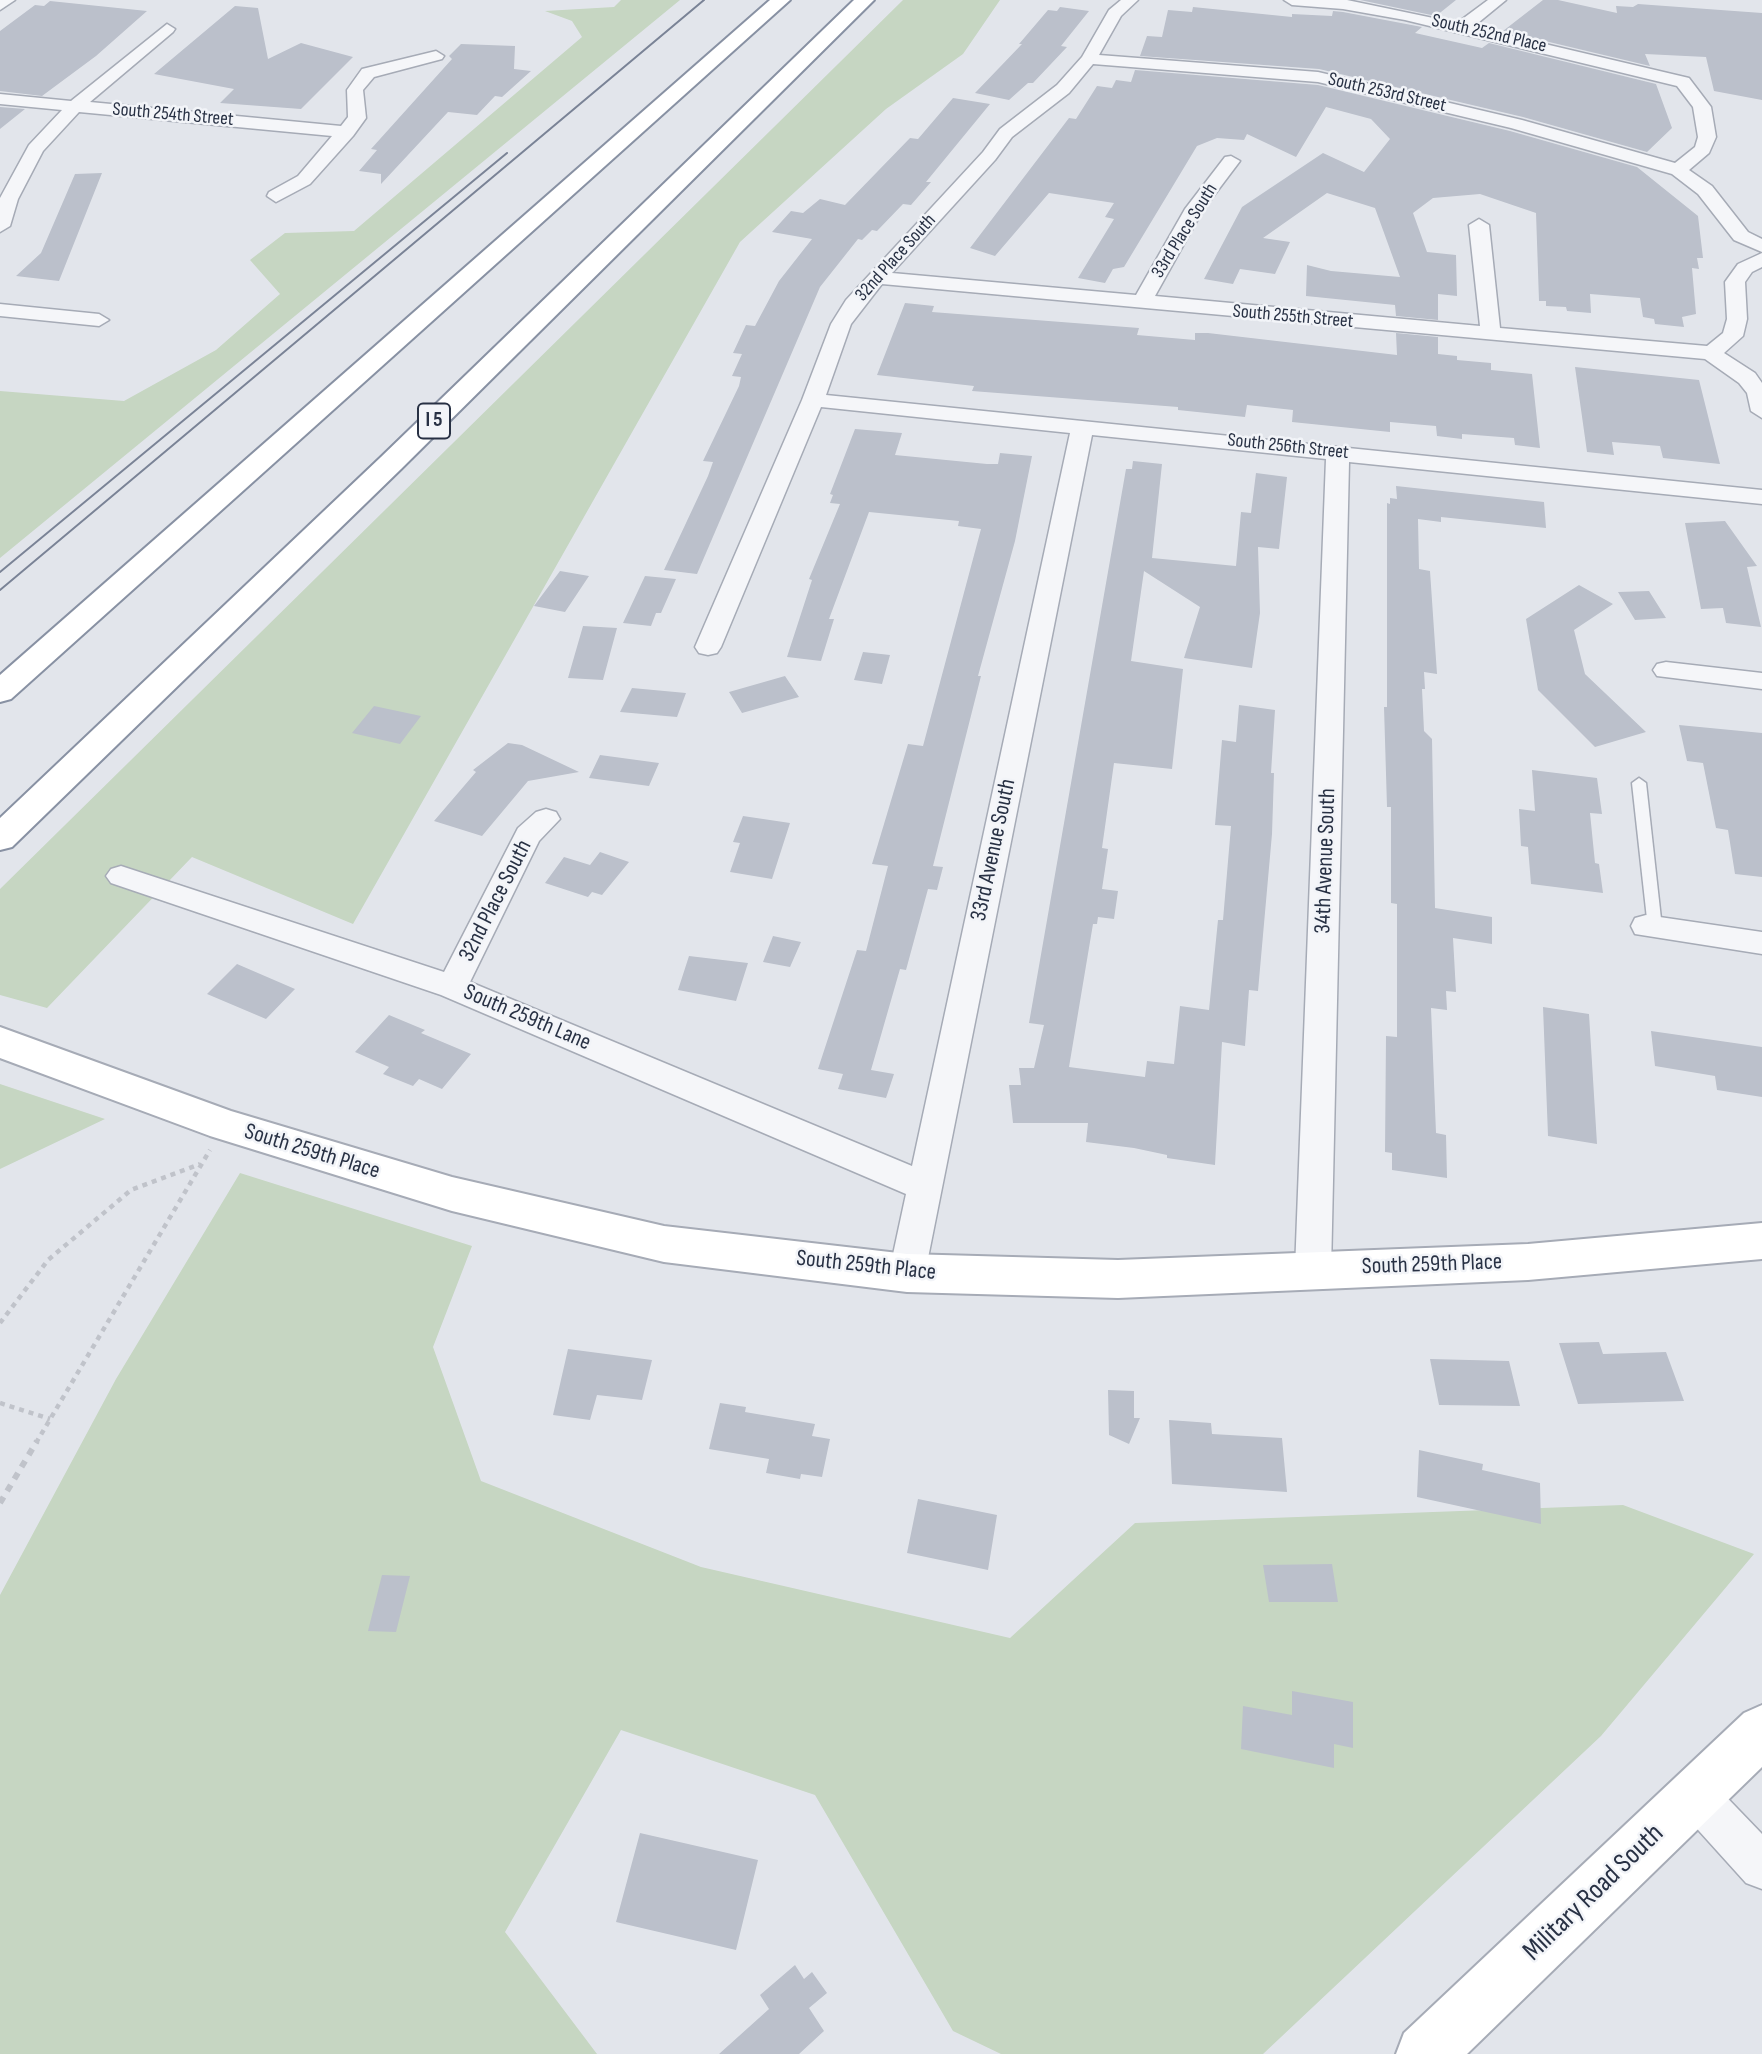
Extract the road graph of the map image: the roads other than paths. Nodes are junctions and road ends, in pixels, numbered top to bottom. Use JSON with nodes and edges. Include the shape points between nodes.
{"nodes":[{"id":1,"x":7,"y":0,"type":"edge"},
{"id":2,"x":781,"y":0,"type":"edge"},
{"id":3,"x":865,"y":0,"type":"edge"},
{"id":4,"x":1130,"y":0,"type":"edge"},
{"id":5,"x":1292,"y":0,"type":"edge"},
{"id":6,"x":1498,"y":0,"type":"edge"},
{"id":7,"x":0,"y":5,"type":"edge"},
{"id":8,"x":1462,"y":27,"type":"junction"},
{"id":9,"x":167,"y":29,"type":"dead end"},
{"id":10,"x":436,"y":56,"type":"dead end"},
{"id":11,"x":1089,"y":59,"type":"junction"},
{"id":12,"x":0,"y":99,"type":"edge"},
{"id":13,"x":75,"y":106,"type":"junction"},
{"id":14,"x":347,"y":132,"type":"junction"},
{"id":15,"x":1231,"y":161,"type":"dead end"},
{"id":16,"x":1678,"y":170,"type":"junction"},
{"id":17,"x":276,"y":197,"type":"dead end"},
{"id":18,"x":1479,"y":225,"type":"dead end"},
{"id":19,"x":0,"y":226,"type":"edge"},
{"id":20,"x":1762,"y":246,"type":"edge"},
{"id":21,"x":1762,"y":258,"type":"edge"},
{"id":22,"x":876,"y":278,"type":"junction"},
{"id":23,"x":1141,"y":303,"type":"junction"},
{"id":24,"x":0,"y":310,"type":"edge"},
{"id":25,"x":99,"y":320,"type":"dead end"},
{"id":26,"x":1491,"y":335,"type":"junction"},
{"id":27,"x":1711,"y":354,"type":"junction"},
{"id":28,"x":813,"y":400,"type":"junction"},
{"id":29,"x":1762,"y":411,"type":"edge"},
{"id":30,"x":1083,"y":426,"type":"junction"},
{"id":31,"x":1338,"y":453,"type":"junction"},
{"id":32,"x":1762,"y":497,"type":"edge"},
{"id":33,"x":708,"y":647,"type":"dead end"},
{"id":34,"x":1666,"y":670,"type":"dead end"},
{"id":35,"x":1762,"y":681,"type":"edge"},
{"id":36,"x":0,"y":692,"type":"edge"},
{"id":37,"x":1639,"y":783,"type":"dead end"},
{"id":38,"x":546,"y":819,"type":"dead end"},
{"id":39,"x":0,"y":838,"type":"edge"},
{"id":40,"x":121,"y":876,"type":"dead end"},
{"id":41,"x":1651,"y":927,"type":"joint"},
{"id":42,"x":1762,"y":943,"type":"edge"},
{"id":43,"x":452,"y":986,"type":"junction"},
{"id":44,"x":0,"y":1042,"type":"edge"},
{"id":45,"x":924,"y":1186,"type":"junction"},
{"id":46,"x":1762,"y":1241,"type":"edge"},
{"id":47,"x":1313,"y":1270,"type":"junction"},
{"id":48,"x":907,"y":1273,"type":"junction"},
{"id":49,"x":1762,"y":1731,"type":"edge"},
{"id":50,"x":1696,"y":1796,"type":"junction"},
{"id":51,"x":1762,"y":1867,"type":"edge"},
{"id":52,"x":1425,"y":2054,"type":"edge"}],
"edges":[{"from":1,"to":7,"type":"street"},
{"from":2,"to":36,"type":"main road"},
{"from":3,"to":39,"type":"main road","number":"I 5"},
{"from":4,"to":11,"type":"street","name":"32nd Place South","via":[[1115,13]]},
{"from":5,"to":8,"type":"street","name":"South 252nd Place","via":[[1343,4]]},
{"from":6,"to":8,"type":"street"},
{"from":8,"to":16,"type":"street","name":"South 252nd Place","via":[[1683,82],[1702,107],[1707,137],[1703,149]]},
{"from":9,"to":13,"type":"street"},
{"from":10,"to":14,"type":"street","via":[[368,73],[355,90],[357,118]]},
{"from":11,"to":16,"type":"street","name":"South 253rd Street","via":[[1318,76],[1443,105]]},
{"from":11,"to":22,"type":"street","name":"32nd Place South","via":[[1063,89],[1006,133]]},
{"from":12,"to":13,"type":"street","name":"South 254th Street"},
{"from":13,"to":14,"type":"street","name":"South 254th Street"},
{"from":13,"to":19,"type":"street","via":[[35,149]]},
{"from":14,"to":17,"type":"street","via":[[304,180]]},
{"from":15,"to":23,"type":"street","name":"33rd Place South","via":[[1195,209]]},
{"from":16,"to":20,"type":"street","via":[[1705,190],[1741,236]]},
{"from":18,"to":26,"type":"street"},
{"from":21,"to":27,"type":"street","via":[[1745,268],[1735,282],[1733,336]]},
{"from":22,"to":23,"type":"street","name":"South 255th Street"},
{"from":22,"to":28,"type":"street","name":"32nd Place South","via":[[841,324]]},
{"from":23,"to":26,"type":"street","name":"South 255th Street"},
{"from":24,"to":25,"type":"street"},
{"from":26,"to":27,"type":"street","name":"South 255th Street"},
{"from":27,"to":29,"type":"street","via":[[1747,378],[1758,392]]},
{"from":28,"to":30,"type":"street","name":"South 256th Street"},
{"from":28,"to":33,"type":"street","name":"32nd Place South"},
{"from":30,"to":31,"type":"street","name":"South 256th Street"},
{"from":30,"to":45,"type":"street","name":"33rd Avenue South"},
{"from":31,"to":32,"type":"street","name":"South 256th Street"},
{"from":31,"to":47,"type":"street","name":"34th Avenue South"},
{"from":34,"to":35,"type":"street"},
{"from":37,"to":41,"type":"lane"},
{"from":38,"to":43,"type":"street","name":"32nd Place South","via":[[528,835]]},
{"from":40,"to":43,"type":"street","name":"South 259th Lane"},
{"from":41,"to":42,"type":"street"},
{"from":43,"to":45,"type":"street","name":"South 259th Lane"},
{"from":44,"to":48,"type":"main road","name":"South 259th Place","via":[[225,1125],[452,1194],[664,1244]]},
{"from":45,"to":48,"type":"street","name":"33rd Avenue South"},
{"from":46,"to":47,"type":"main road","name":"South 259th Place","via":[[1528,1262]]},
{"from":47,"to":48,"type":"main road","name":"South 259th Place","via":[[1118,1279]]},
{"from":49,"to":50,"type":"main road","name":"Military Road South"},
{"from":50,"to":51,"type":"street"},
{"from":50,"to":52,"type":"main road","name":"Military Road South"}]}
